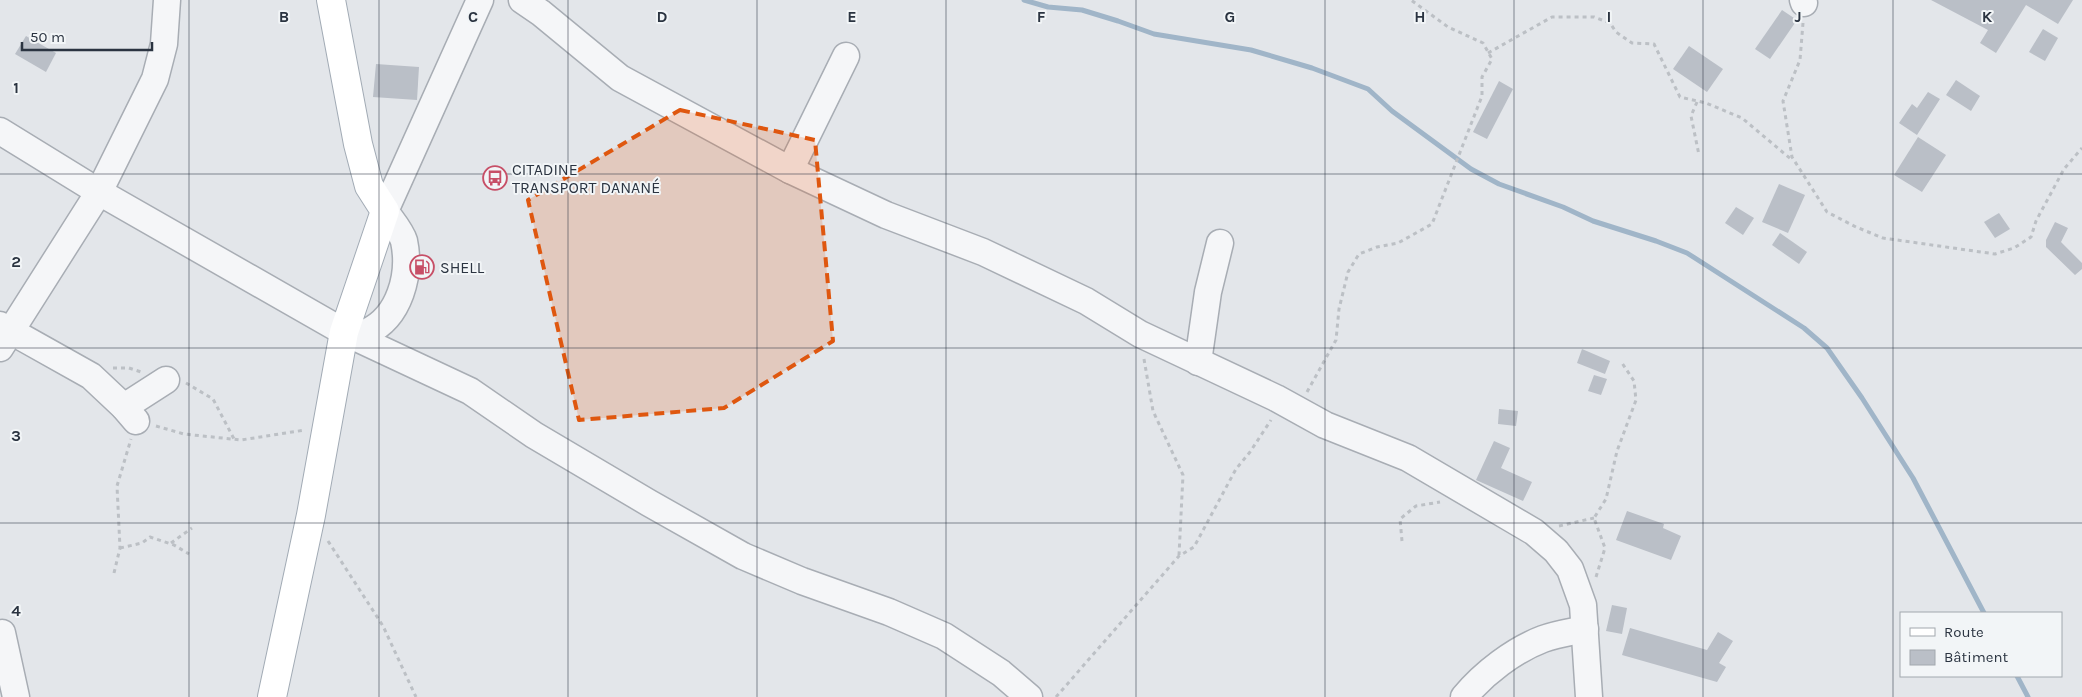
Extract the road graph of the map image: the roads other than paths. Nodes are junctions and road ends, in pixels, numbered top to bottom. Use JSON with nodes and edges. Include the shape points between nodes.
{"nodes":[{"id":1,"x":167,"y":0,"type":"edge"},
{"id":2,"x":330,"y":0,"type":"edge"},
{"id":3,"x":480,"y":0,"type":"edge"},
{"id":4,"x":522,"y":0,"type":"edge"},
{"id":5,"x":846,"y":56,"type":"dead end"},
{"id":6,"x":0,"y":131,"type":"edge"},
{"id":7,"x":790,"y":170,"type":"junction"},
{"id":8,"x":99,"y":192,"type":"junction"},
{"id":9,"x":385,"y":211,"type":"junction"},
{"id":10,"x":1220,"y":243,"type":"dead end"},
{"id":11,"x":344,"y":332,"type":"junction"},
{"id":12,"x":4,"y":335,"type":"edge"},
{"id":13,"x":1198,"y":362,"type":"junction"},
{"id":14,"x":166,"y":380,"type":"dead end"},
{"id":15,"x":1584,"y":617,"type":"junction"},
{"id":16,"x":2,"y":633,"type":"dead end"},
{"id":17,"x":16,"y":697,"type":"edge"},
{"id":18,"x":272,"y":697,"type":"edge"},
{"id":19,"x":1030,"y":697,"type":"edge"},
{"id":20,"x":1464,"y":697,"type":"edge"},
{"id":21,"x":1589,"y":697,"type":"edge"}],
"edges":[{"from":1,"to":8,"type":"street","via":[[164,44],[155,80]]},
{"from":2,"to":9,"type":"main road","via":[[358,144],[369,186]]},
{"from":3,"to":9,"type":"street"},
{"from":4,"to":7,"type":"street","via":[[620,78]]},
{"from":5,"to":7,"type":"street"},
{"from":6,"to":8,"type":"street"},
{"from":7,"to":13,"type":"street","via":[[886,215],[983,252],[1086,301],[1140,334]]},
{"from":8,"to":11,"type":"street"},
{"from":8,"to":12,"type":"street"},
{"from":9,"to":11,"type":"main road"},
{"from":9,"to":11,"type":"street","via":[[404,239],[404,284],[385,320],[366,333]]},
{"from":10,"to":13,"type":"street","via":[[1208,292]]},
{"from":11,"to":18,"type":"main road","via":[[311,515]]},
{"from":11,"to":19,"type":"street","via":[[470,391],[542,440],[743,556],[944,636],[1001,673]]},
{"from":12,"to":14,"type":"street","via":[[91,376],[130,414]]},
{"from":13,"to":15,"type":"street","via":[[1325,425],[1408,458],[1534,532],[1556,551],[1570,569]]},
{"from":15,"to":20,"type":"street","via":[[1510,656]]},
{"from":15,"to":21,"type":"street"},
{"from":16,"to":17,"type":"street"}]}
